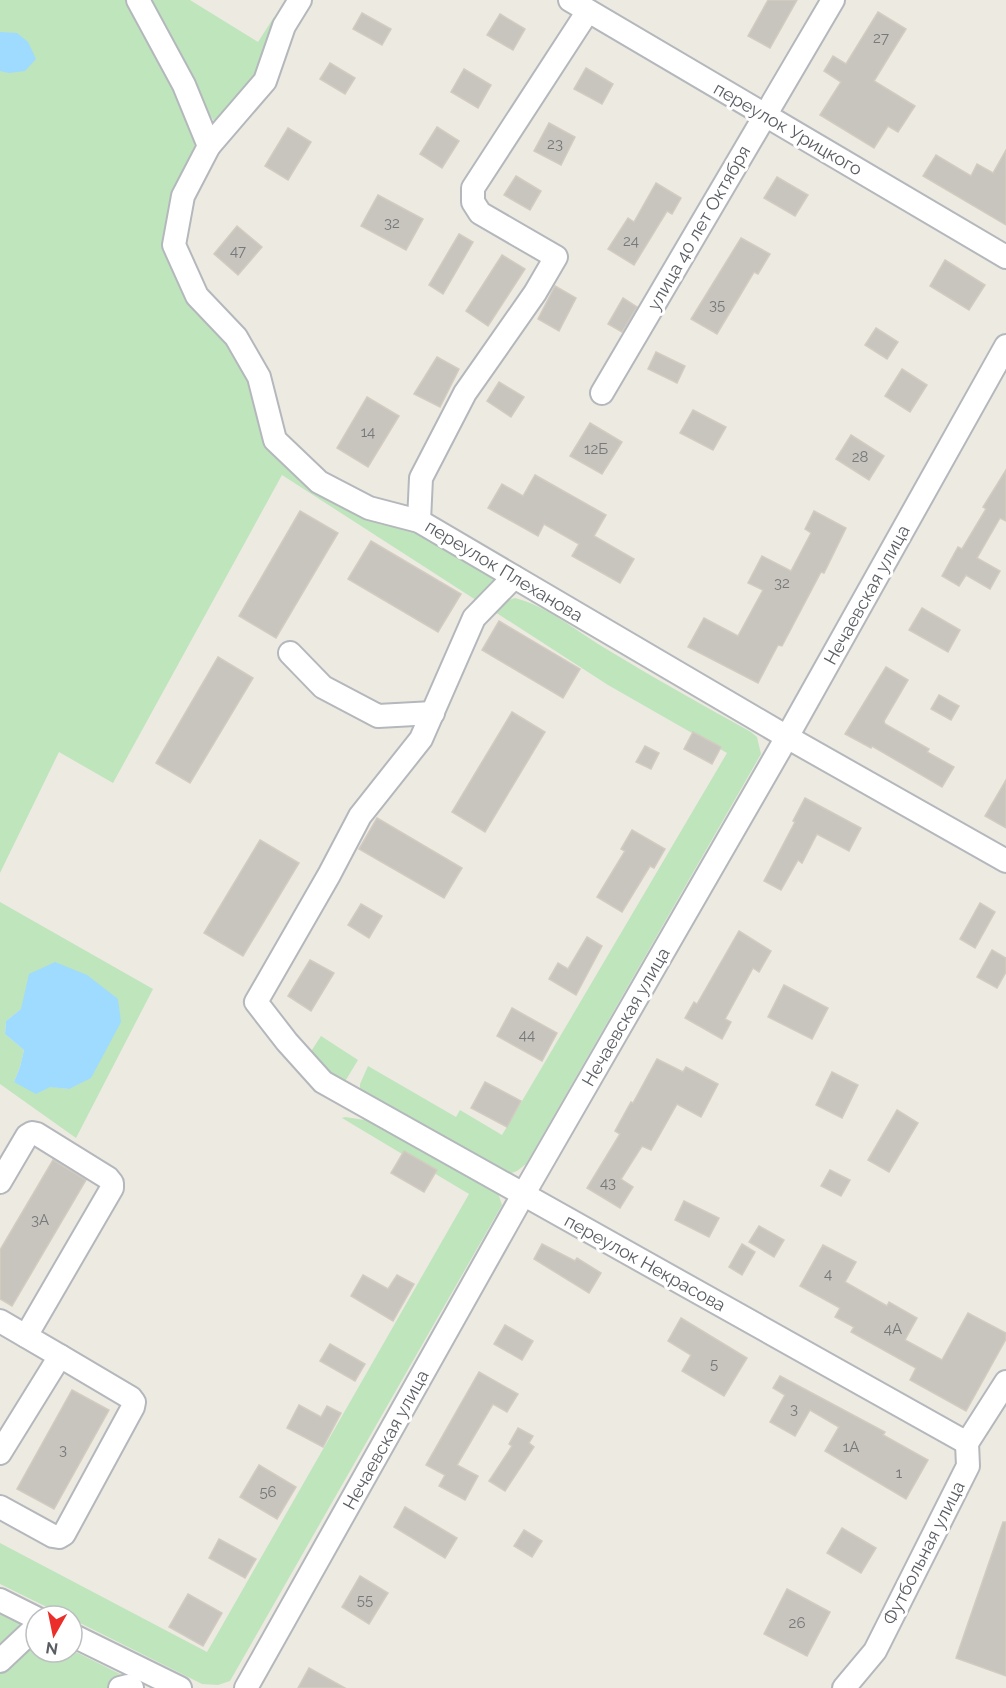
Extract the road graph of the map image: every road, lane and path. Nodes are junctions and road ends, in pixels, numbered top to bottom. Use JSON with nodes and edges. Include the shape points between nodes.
{"nodes":[{"id":1,"x":138,"y":0,"type":"edge"},
{"id":2,"x":300,"y":0,"type":"edge"},
{"id":3,"x":832,"y":0,"type":"edge"},
{"id":4,"x":579,"y":5,"type":"edge"},
{"id":5,"x":765,"y":115,"type":"junction"},
{"id":6,"x":209,"y":146,"type":"junction"},
{"id":7,"x":1006,"y":256,"type":"edge"},
{"id":8,"x":1006,"y":346,"type":"edge"},
{"id":9,"x":602,"y":393,"type":"dead end"},
{"id":10,"x":419,"y":521,"type":"junction"},
{"id":11,"x":514,"y":577,"type":"junction"},
{"id":12,"x":290,"y":652,"type":"dead end"},
{"id":13,"x":433,"y":713,"type":"junction"},
{"id":14,"x":787,"y":737,"type":"junction"},
{"id":15,"x":1006,"y":861,"type":"edge"},
{"id":16,"x":0,"y":1182,"type":"edge"},
{"id":17,"x":523,"y":1195,"type":"junction"},
{"id":18,"x":0,"y":1321,"type":"edge"},
{"id":19,"x":26,"y":1336,"type":"junction"},
{"id":20,"x":60,"y":1356,"type":"junction"},
{"id":21,"x":1006,"y":1382,"type":"edge"},
{"id":22,"x":967,"y":1443,"type":"junction"},
{"id":23,"x":0,"y":1453,"type":"edge"},
{"id":24,"x":0,"y":1507,"type":"edge"},
{"id":25,"x":0,"y":1600,"type":"edge"},
{"id":26,"x":24,"y":1612,"type":"edge"},
{"id":27,"x":24,"y":1638,"type":"edge"},
{"id":28,"x":84,"y":1644,"type":"edge"},
{"id":29,"x":0,"y":1661,"type":"edge"},
{"id":30,"x":136,"y":1682,"type":"edge"},
{"id":31,"x":120,"y":1688,"type":"edge"},
{"id":32,"x":180,"y":1688,"type":"edge"},
{"id":33,"x":246,"y":1688,"type":"edge"},
{"id":34,"x":844,"y":1688,"type":"edge"}],
"edges":[{"from":1,"to":6,"type":"street","via":[[184,85]]},
{"from":2,"to":6,"type":"street","name":"переулок Плеханова","via":[[284,26],[265,81]]},
{"from":3,"to":5,"type":"street","name":"улица 40 лет Октября"},
{"from":4,"to":5,"type":"street","name":"переулок Урицкого"},
{"from":4,"to":10,"type":"street","via":[[472,188],[473,202],[480,213],[556,257],[465,393],[421,478]]},
{"from":5,"to":7,"type":"street","name":"переулок Урицкого"},
{"from":5,"to":9,"type":"street","name":"улица 40 лет Октября"},
{"from":6,"to":10,"type":"street","name":"переулок Плеханова","via":[[183,196],[174,245],[197,296],[236,337],[259,377],[274,441],[319,482],[369,508]]},
{"from":8,"to":14,"type":"street","name":"Нечаевская улица"},
{"from":10,"to":11,"type":"street","name":"переулок Плеханова"},
{"from":11,"to":13,"type":"street","via":[[474,618]]},
{"from":11,"to":14,"type":"street","name":"переулок Плеханова"},
{"from":12,"to":13,"type":"street","via":[[323,687],[378,716]]},
{"from":13,"to":17,"type":"street","name":"переулок Некрасова","via":[[421,739],[360,816],[256,1002],[323,1082]]},
{"from":14,"to":15,"type":"street","name":"переулок Плеханова"},
{"from":14,"to":17,"type":"street","name":"Нечаевская улица"},
{"from":16,"to":19,"type":"street","via":[[32,1133],[112,1183]]},
{"from":17,"to":22,"type":"street","name":"переулок Некрасова"},
{"from":17,"to":33,"type":"street","name":"Нечаевская улица"},
{"from":18,"to":19,"type":"street"},
{"from":19,"to":20,"type":"street"},
{"from":20,"to":23,"type":"street"},
{"from":20,"to":24,"type":"street","via":[[131,1398],[134,1407],[64,1534],[52,1536]]},
{"from":21,"to":22,"type":"street","name":"Футбольная улица"},
{"from":22,"to":34,"type":"street","name":"Футбольная улица","via":[[968,1466],[958,1487],[875,1651]]},
{"from":25,"to":26,"type":"street"},
{"from":27,"to":29,"type":"street"},
{"from":28,"to":30,"type":"street"},
{"from":30,"to":31,"type":"street"},
{"from":30,"to":32,"type":"street"}]}
